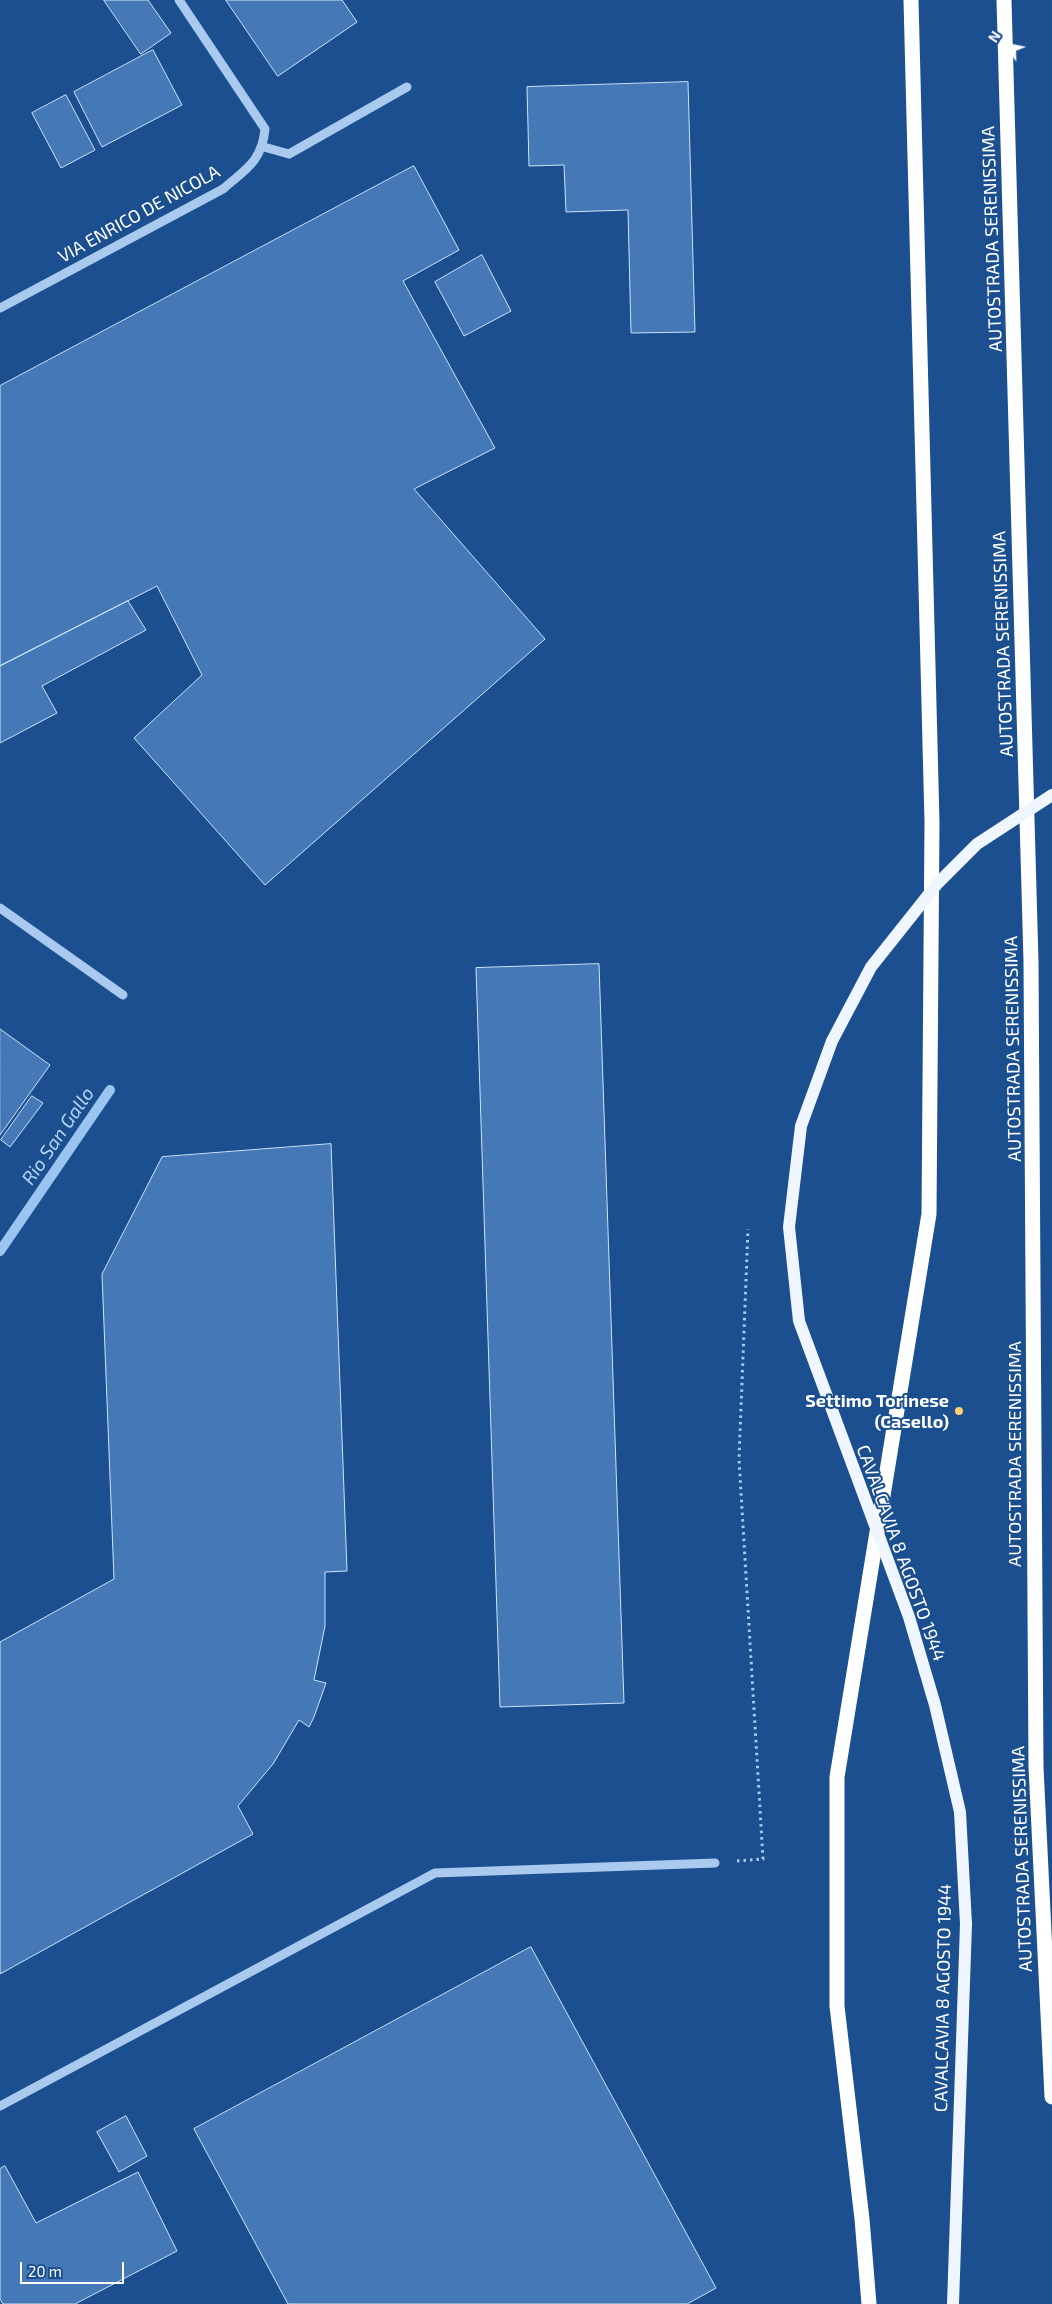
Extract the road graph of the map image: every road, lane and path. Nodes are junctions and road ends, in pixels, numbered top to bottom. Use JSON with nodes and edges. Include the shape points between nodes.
{"nodes":[{"id":1,"x":179,"y":0,"type":"edge"},
{"id":2,"x":911,"y":0,"type":"edge"},
{"id":3,"x":1004,"y":0,"type":"edge"},
{"id":4,"x":407,"y":87,"type":"dead end"},
{"id":5,"x":264,"y":147,"type":"junction"},
{"id":6,"x":0,"y":308,"type":"edge"},
{"id":7,"x":1052,"y":794,"type":"edge"},
{"id":8,"x":0,"y":908,"type":"edge"},
{"id":9,"x":123,"y":995,"type":"dead end"},
{"id":10,"x":748,"y":1229,"type":"dead end"},
{"id":11,"x":715,"y":1864,"type":"joint"},
{"id":12,"x":1052,"y":2097,"type":"edge"},
{"id":13,"x":0,"y":2106,"type":"edge"},
{"id":14,"x":868,"y":2304,"type":"edge"},
{"id":15,"x":953,"y":2304,"type":"edge"}],
"edges":[{"from":1,"to":5,"type":"street","via":[[265,129]]},
{"from":2,"to":14,"type":"highway","via":[[932,822],[929,1214],[837,1777],[837,2006],[862,2219]]},
{"from":3,"to":12,"type":"highway","name":"AUTOSTRADA SERENISSIMA","via":[[1031,962],[1036,1767]]},
{"from":4,"to":5,"type":"street","via":[[289,154]]},
{"from":5,"to":6,"type":"street","name":"VIA ENRICO DE NICOLA","via":[[251,165],[223,189]]},
{"from":7,"to":15,"type":"main road","name":"CAVALCAVIA 8 AGOSTO 1944","bridge":true,"via":[[977,844],[937,884],[871,967],[832,1041],[801,1126],[789,1228],[798,1321],[909,1617],[935,1704],[960,1812],[966,1924]]},
{"from":8,"to":9,"type":"street"},
{"from":10,"to":11,"type":"path","via":[[739,1459],[763,1858]]},
{"from":11,"to":13,"type":"street","via":[[435,1873]]}]}
